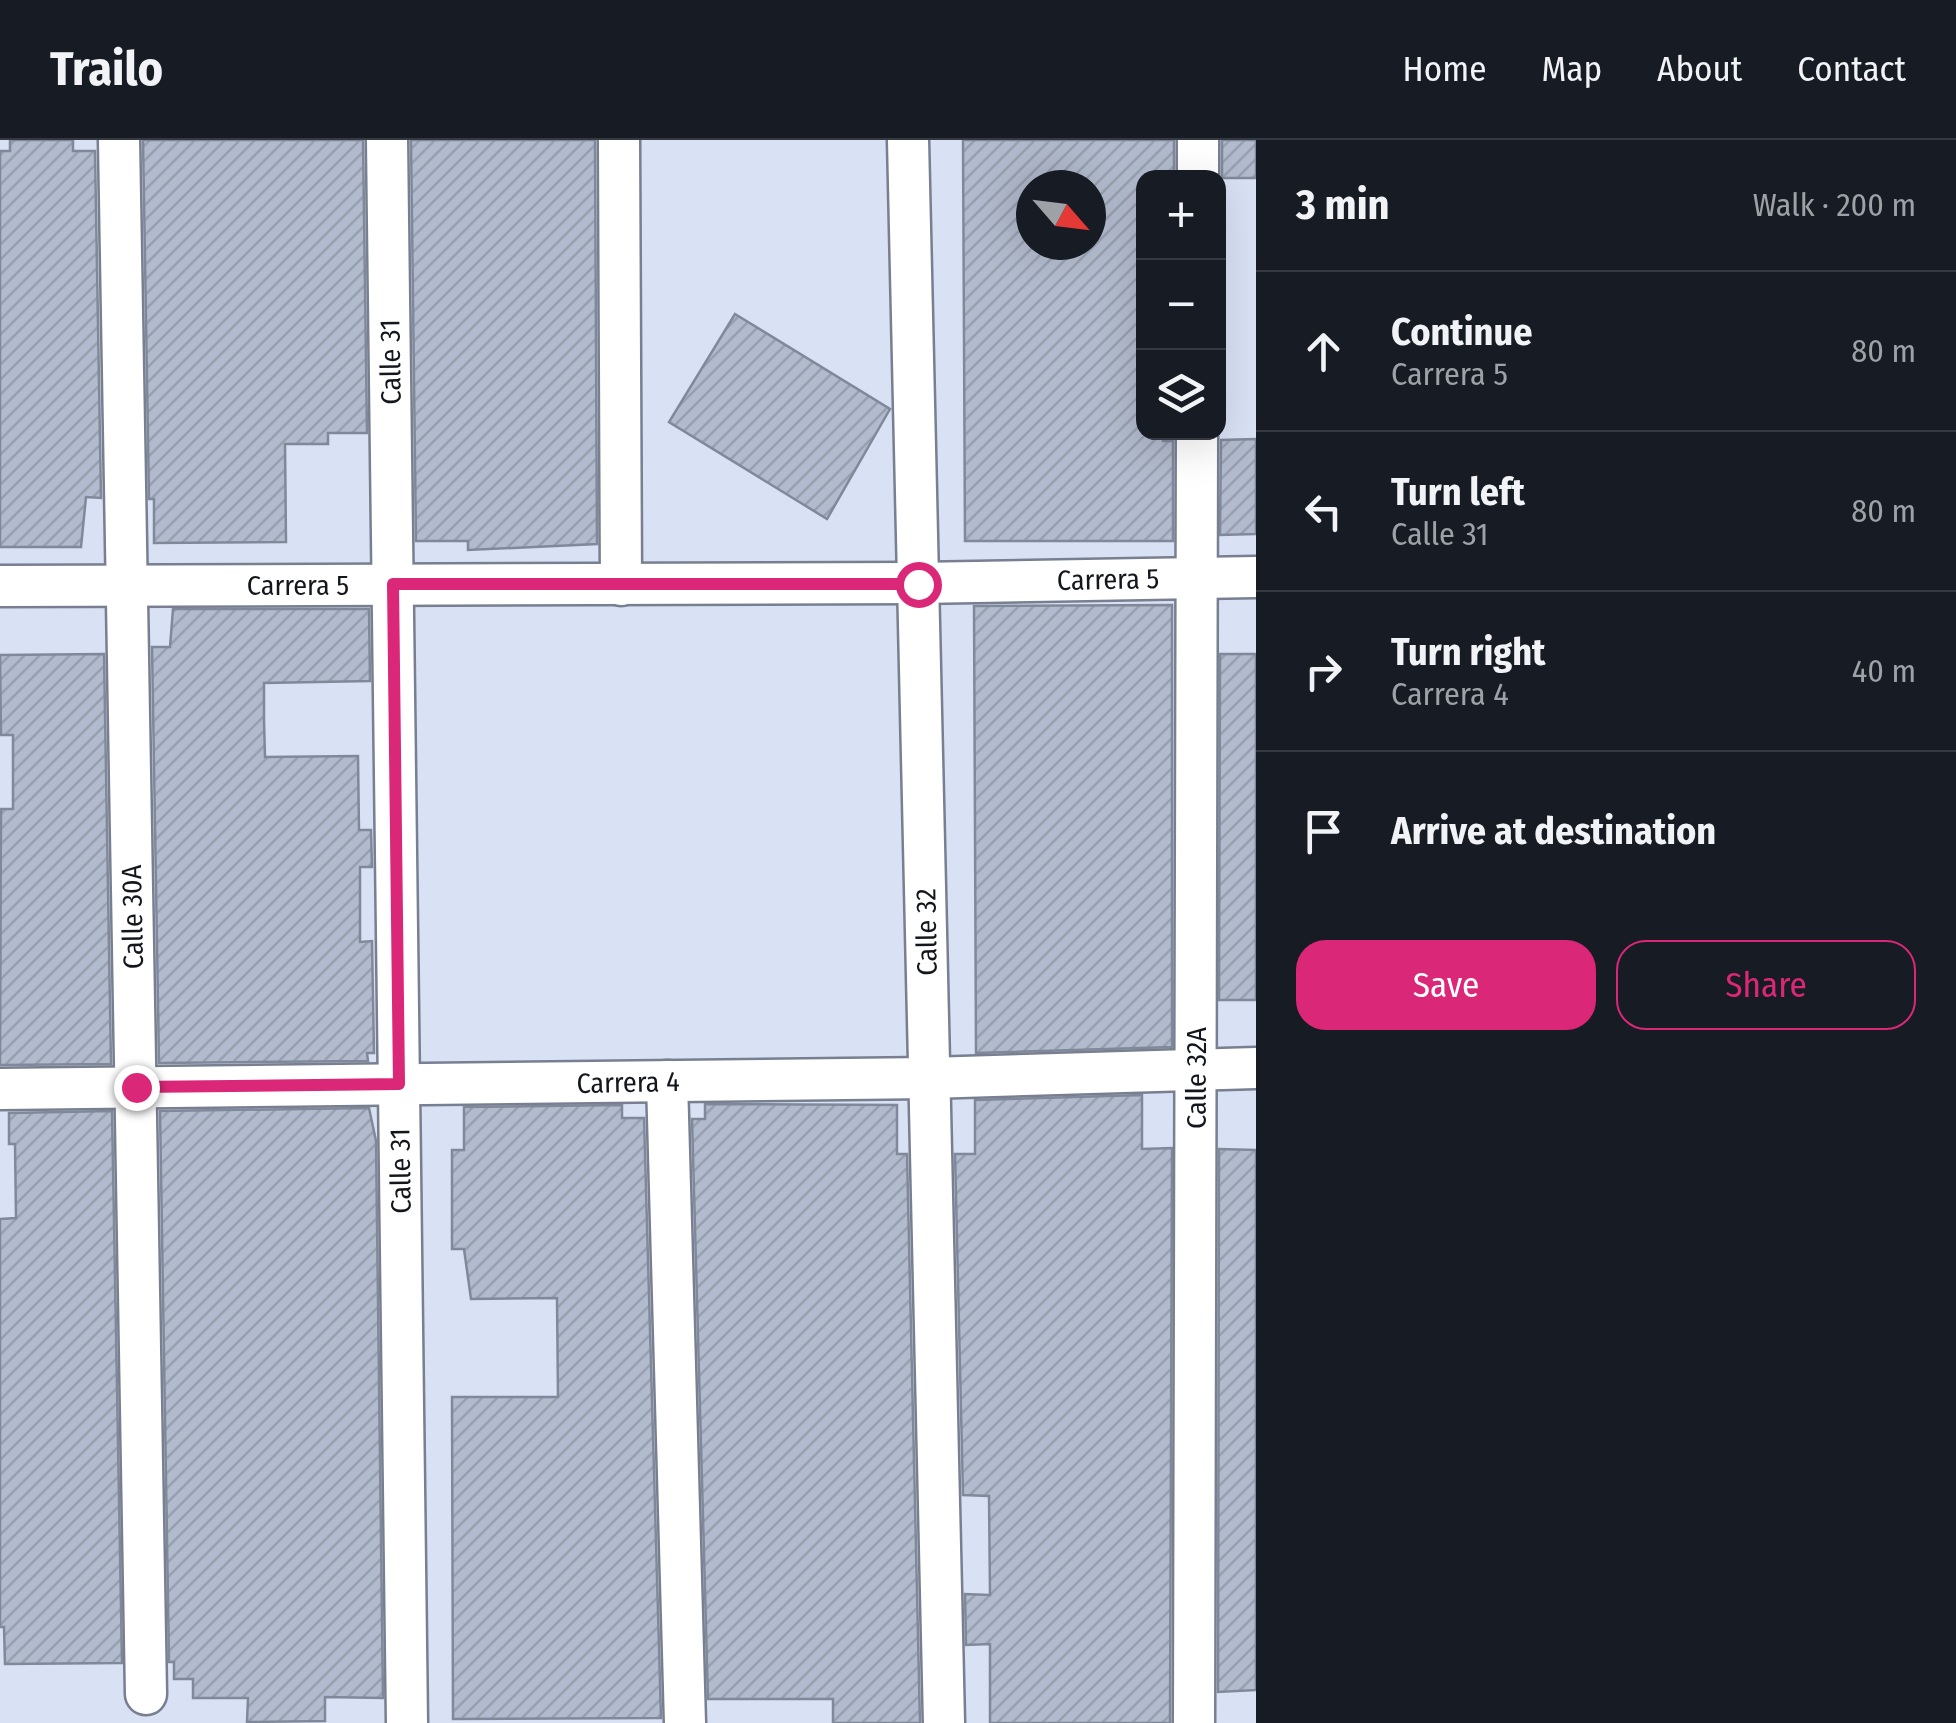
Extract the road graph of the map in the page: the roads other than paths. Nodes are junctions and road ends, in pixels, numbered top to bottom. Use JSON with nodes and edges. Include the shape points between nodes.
{"nodes":[{"id":1,"x":118,"y":140,"type":"edge"},
{"id":2,"x":387,"y":140,"type":"edge"},
{"id":3,"x":619,"y":140,"type":"edge"},
{"id":4,"x":908,"y":140,"type":"edge"},
{"id":5,"x":1198,"y":140,"type":"edge"},
{"id":6,"x":1198,"y":170,"type":"edge"},
{"id":7,"x":1197,"y":440,"type":"edge"},
{"id":8,"x":1197,"y":577,"type":"junction"},
{"id":9,"x":1256,"y":577,"type":"edge"},
{"id":10,"x":393,"y":584,"type":"junction"},
{"id":11,"x":621,"y":584,"type":"junction"},
{"id":12,"x":918,"y":584,"type":"junction"},
{"id":13,"x":126,"y":585,"type":"junction"},
{"id":14,"x":0,"y":586,"type":"edge"},
{"id":15,"x":1256,"y":1068,"type":"edge"},
{"id":16,"x":1196,"y":1069,"type":"junction"},
{"id":17,"x":929,"y":1078,"type":"junction"},
{"id":18,"x":667,"y":1081,"type":"junction"},
{"id":19,"x":399,"y":1084,"type":"junction"},
{"id":20,"x":136,"y":1087,"type":"junction"},
{"id":21,"x":0,"y":1089,"type":"edge"},
{"id":22,"x":146,"y":1694,"type":"dead end"},
{"id":23,"x":407,"y":1723,"type":"edge"},
{"id":24,"x":685,"y":1723,"type":"edge"},
{"id":25,"x":944,"y":1723,"type":"edge"},
{"id":26,"x":1194,"y":1723,"type":"edge"}],
"edges":[{"from":1,"to":13,"type":"street","name":"Calle 30A"},
{"from":2,"to":10,"type":"street","name":"Calle 31"},
{"from":3,"to":11,"type":"street"},
{"from":4,"to":12,"type":"street","name":"Calle 32"},
{"from":5,"to":6,"type":"street"},
{"from":7,"to":8,"type":"street","name":"Calle 32A"},
{"from":8,"to":9,"type":"street","name":"Carrera 5"},
{"from":8,"to":12,"type":"street","name":"Carrera 5"},
{"from":8,"to":16,"type":"street","name":"Calle 32A"},
{"from":10,"to":11,"type":"street","name":"Carrera 5"},
{"from":10,"to":13,"type":"street","name":"Carrera 5"},
{"from":10,"to":19,"type":"street","name":"Calle 31"},
{"from":11,"to":12,"type":"street","name":"Carrera 5"},
{"from":12,"to":17,"type":"street","name":"Calle 32"},
{"from":13,"to":14,"type":"street","name":"Carrera 5"},
{"from":13,"to":20,"type":"street","name":"Calle 30A"},
{"from":15,"to":16,"type":"street","name":"Carrera 4"},
{"from":16,"to":17,"type":"street","name":"Carrera 4"},
{"from":16,"to":26,"type":"street","name":"Calle 32A"},
{"from":17,"to":18,"type":"street","name":"Carrera 4"},
{"from":17,"to":25,"type":"street","name":"Calle 32"},
{"from":18,"to":19,"type":"street","name":"Carrera 4"},
{"from":18,"to":24,"type":"street"},
{"from":19,"to":20,"type":"street","name":"Carrera 4"},
{"from":19,"to":23,"type":"street","name":"Calle 31"},
{"from":20,"to":21,"type":"street","name":"Carrera 4"},
{"from":20,"to":22,"type":"street","name":"Calle 30A"}]}
